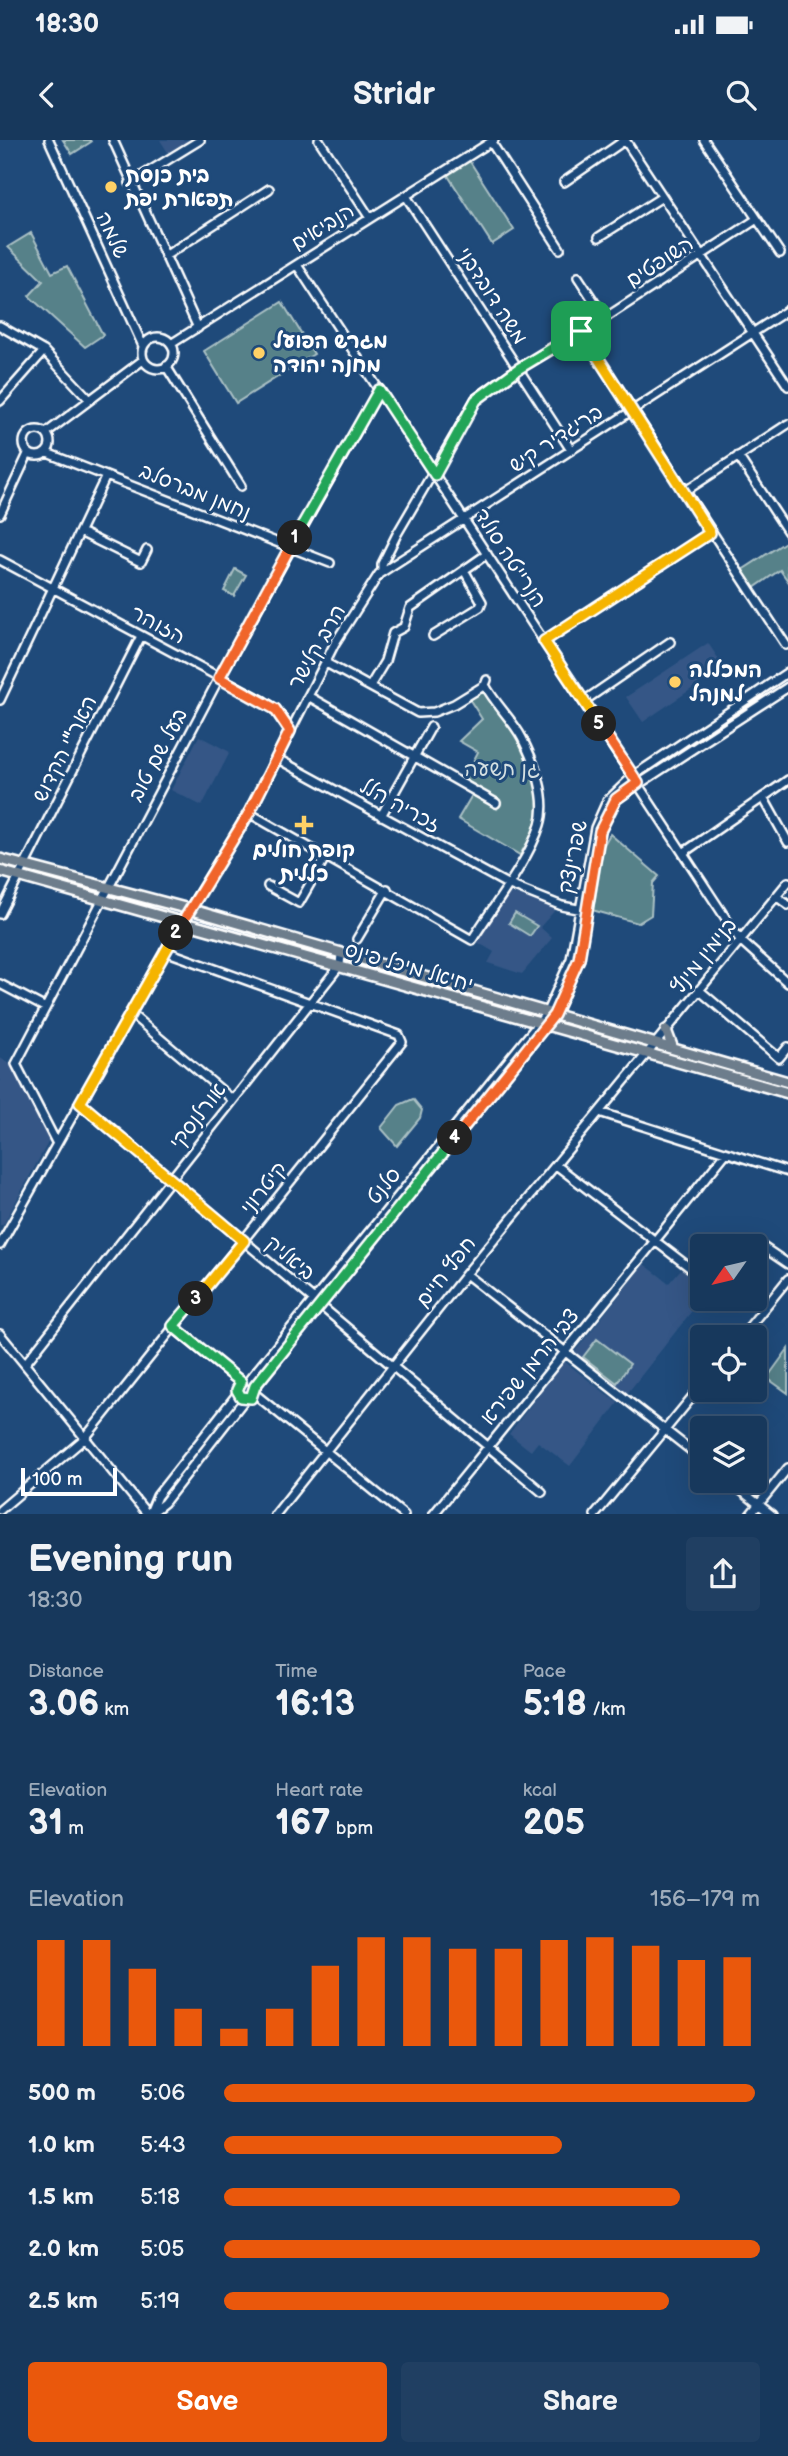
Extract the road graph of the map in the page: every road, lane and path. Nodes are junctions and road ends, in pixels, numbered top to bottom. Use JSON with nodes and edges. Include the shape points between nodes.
{"nodes":[{"id":1,"x":48,"y":140,"type":"edge"},
{"id":2,"x":113,"y":140,"type":"edge"},
{"id":3,"x":200,"y":140,"type":"edge"},
{"id":4,"x":319,"y":140,"type":"edge"},
{"id":5,"x":625,"y":140,"type":"edge"},
{"id":6,"x":704,"y":140,"type":"edge"},
{"id":7,"x":492,"y":141,"type":"edge"},
{"id":8,"x":564,"y":182,"type":"dead end"},
{"id":9,"x":130,"y":183,"type":"junction"},
{"id":10,"x":269,"y":189,"type":"dead end"},
{"id":11,"x":406,"y":196,"type":"junction"},
{"id":12,"x":663,"y":197,"type":"junction"},
{"id":13,"x":370,"y":218,"type":"junction"},
{"id":14,"x":757,"y":219,"type":"junction"},
{"id":15,"x":599,"y":237,"type":"dead end"},
{"id":16,"x":560,"y":249,"type":"dead end"},
{"id":17,"x":780,"y":253,"type":"dead end"},
{"id":18,"x":165,"y":256,"type":"junction"},
{"id":19,"x":702,"y":256,"type":"junction"},
{"id":20,"x":297,"y":265,"type":"junction"},
{"id":21,"x":578,"y":277,"type":"dead end"},
{"id":22,"x":788,"y":310,"type":"edge"},
{"id":23,"x":605,"y":317,"type":"junction"},
{"id":24,"x":0,"y":326,"type":"edge"},
{"id":25,"x":198,"y":328,"type":"junction"},
{"id":26,"x":581,"y":331,"type":"junction"},
{"id":27,"x":753,"y":333,"type":"junction"},
{"id":28,"x":172,"y":344,"type":"junction"},
{"id":29,"x":143,"y":346,"type":"junction"},
{"id":30,"x":44,"y":351,"type":"junction"},
{"id":31,"x":143,"y":360,"type":"junction"},
{"id":32,"x":166,"y":366,"type":"junction"},
{"id":33,"x":518,"y":369,"type":"junction"},
{"id":34,"x":788,"y":386,"type":"edge"},
{"id":35,"x":379,"y":390,"type":"junction"},
{"id":36,"x":90,"y":400,"type":"junction"},
{"id":37,"x":0,"y":401,"type":"edge"},
{"id":38,"x":631,"y":411,"type":"junction"},
{"id":39,"x":788,"y":424,"type":"edge"},
{"id":40,"x":46,"y":433,"type":"junction"},
{"id":41,"x":571,"y":450,"type":"junction"},
{"id":42,"x":47,"y":453,"type":"junction"},
{"id":43,"x":28,"y":454,"type":"junction"},
{"id":44,"x":738,"y":456,"type":"junction"},
{"id":45,"x":435,"y":475,"type":"junction"},
{"id":46,"x":106,"y":476,"type":"junction"},
{"id":47,"x":241,"y":486,"type":"dead end"},
{"id":48,"x":684,"y":492,"type":"junction"},
{"id":49,"x":0,"y":514,"type":"edge"},
{"id":50,"x":464,"y":519,"type":"junction"},
{"id":51,"x":80,"y":532,"type":"junction"},
{"id":52,"x":788,"y":532,"type":"edge"},
{"id":53,"x":710,"y":533,"type":"junction"},
{"id":54,"x":397,"y":534,"type":"joint"},
{"id":55,"x":289,"y":548,"type":"junction"},
{"id":56,"x":147,"y":550,"type":"dead end"},
{"id":57,"x":487,"y":554,"type":"junction"},
{"id":58,"x":0,"y":560,"type":"edge"},
{"id":59,"x":330,"y":563,"type":"dead end"},
{"id":60,"x":464,"y":570,"type":"junction"},
{"id":61,"x":380,"y":573,"type":"junction"},
{"id":62,"x":53,"y":589,"type":"junction"},
{"id":63,"x":141,"y":636,"type":"junction"},
{"id":64,"x":433,"y":636,"type":"dead end"},
{"id":65,"x":544,"y":641,"type":"junction"},
{"id":66,"x":670,"y":642,"type":"dead end"},
{"id":67,"x":787,"y":647,"type":"edge"},
{"id":68,"x":326,"y":663,"type":"junction"},
{"id":69,"x":788,"y":671,"type":"edge"},
{"id":70,"x":219,"y":678,"type":"junction"},
{"id":71,"x":370,"y":686,"type":"junction"},
{"id":72,"x":788,"y":687,"type":"edge"},
{"id":73,"x":308,"y":696,"type":"junction"},
{"id":74,"x":0,"y":700,"type":"edge"},
{"id":75,"x":584,"y":701,"type":"junction"},
{"id":76,"x":431,"y":727,"type":"dead end"},
{"id":77,"x":290,"y":731,"type":"junction"},
{"id":78,"x":414,"y":757,"type":"junction"},
{"id":79,"x":278,"y":759,"type":"junction"},
{"id":80,"x":636,"y":780,"type":"junction"},
{"id":81,"x":788,"y":780,"type":"edge"},
{"id":82,"x":764,"y":797,"type":"junction"},
{"id":83,"x":496,"y":803,"type":"dead end"},
{"id":84,"x":249,"y":813,"type":"junction"},
{"id":85,"x":381,"y":816,"type":"junction"},
{"id":86,"x":788,"y":842,"type":"edge"},
{"id":87,"x":683,"y":853,"type":"junction"},
{"id":88,"x":326,"y":856,"type":"junction"},
{"id":89,"x":0,"y":859,"type":"edge"},
{"id":90,"x":24,"y":867,"type":"junction"},
{"id":91,"x":0,"y":871,"type":"edge"},
{"id":92,"x":19,"y":877,"type":"junction"},
{"id":93,"x":788,"y":882,"type":"edge"},
{"id":94,"x":507,"y":884,"type":"junction"},
{"id":95,"x":268,"y":886,"type":"dead end"},
{"id":96,"x":107,"y":888,"type":"junction"},
{"id":97,"x":387,"y":889,"type":"junction"},
{"id":98,"x":776,"y":896,"type":"junction"},
{"id":99,"x":101,"y":899,"type":"junction"},
{"id":100,"x":788,"y":905,"type":"edge"},
{"id":101,"x":189,"y":909,"type":"junction"},
{"id":102,"x":584,"y":910,"type":"junction"},
{"id":103,"x":0,"y":914,"type":"edge"},
{"id":104,"x":183,"y":920,"type":"junction"},
{"id":105,"x":357,"y":939,"type":"dead end"},
{"id":106,"x":740,"y":940,"type":"junction"},
{"id":107,"x":165,"y":951,"type":"junction"},
{"id":108,"x":341,"y":954,"type":"junction"},
{"id":109,"x":340,"y":965,"type":"junction"},
{"id":110,"x":788,"y":983,"type":"edge"},
{"id":111,"x":0,"y":984,"type":"edge"},
{"id":112,"x":699,"y":990,"type":"junction"},
{"id":113,"x":560,"y":1002,"type":"junction"},
{"id":114,"x":309,"y":1005,"type":"junction"},
{"id":115,"x":44,"y":1007,"type":"junction"},
{"id":116,"x":131,"y":1014,"type":"junction"},
{"id":117,"x":550,"y":1014,"type":"junction"},
{"id":118,"x":569,"y":1019,"type":"junction"},
{"id":119,"x":542,"y":1024,"type":"junction"},
{"id":120,"x":666,"y":1030,"type":"junction"},
{"id":121,"x":656,"y":1042,"type":"junction"},
{"id":122,"x":788,"y":1047,"type":"edge"},
{"id":123,"x":674,"y":1048,"type":"junction"},
{"id":124,"x":648,"y":1053,"type":"junction"},
{"id":125,"x":788,"y":1082,"type":"edge"},
{"id":126,"x":788,"y":1093,"type":"edge"},
{"id":127,"x":233,"y":1100,"type":"junction"},
{"id":128,"x":80,"y":1103,"type":"junction"},
{"id":129,"x":599,"y":1112,"type":"junction"},
{"id":130,"x":56,"y":1142,"type":"junction"},
{"id":131,"x":726,"y":1153,"type":"junction"},
{"id":132,"x":556,"y":1164,"type":"junction"},
{"id":133,"x":788,"y":1172,"type":"edge"},
{"id":134,"x":170,"y":1179,"type":"junction"},
{"id":135,"x":244,"y":1241,"type":"junction"},
{"id":136,"x":655,"y":1241,"type":"junction"},
{"id":137,"x":0,"y":1245,"type":"edge"},
{"id":138,"x":767,"y":1250,"type":"edge"},
{"id":139,"x":788,"y":1264,"type":"edge"},
{"id":140,"x":690,"y":1268,"type":"edge"},
{"id":141,"x":466,"y":1274,"type":"junction"},
{"id":142,"x":788,"y":1279,"type":"edge"},
{"id":143,"x":317,"y":1303,"type":"junction"},
{"id":144,"x":751,"y":1325,"type":"edge"},
{"id":145,"x":173,"y":1326,"type":"junction"},
{"id":146,"x":0,"y":1334,"type":"edge"},
{"id":147,"x":565,"y":1352,"type":"junction"},
{"id":148,"x":25,"y":1364,"type":"junction"},
{"id":149,"x":394,"y":1369,"type":"junction"},
{"id":150,"x":250,"y":1385,"type":"junction"},
{"id":151,"x":238,"y":1393,"type":"junction"},
{"id":152,"x":246,"y":1399,"type":"junction"},
{"id":153,"x":690,"y":1400,"type":"edge"},
{"id":154,"x":665,"y":1430,"type":"junction"},
{"id":155,"x":85,"y":1438,"type":"junction"},
{"id":156,"x":487,"y":1448,"type":"junction"},
{"id":157,"x":690,"y":1450,"type":"edge"},
{"id":158,"x":325,"y":1451,"type":"junction"},
{"id":159,"x":788,"y":1468,"type":"edge"},
{"id":160,"x":542,"y":1492,"type":"dead end"},
{"id":161,"x":745,"y":1493,"type":"edge"},
{"id":162,"x":759,"y":1504,"type":"junction"},
{"id":163,"x":0,"y":1510,"type":"edge"},
{"id":164,"x":149,"y":1514,"type":"edge"},
{"id":165,"x":275,"y":1514,"type":"edge"},
{"id":166,"x":404,"y":1514,"type":"edge"},
{"id":167,"x":433,"y":1514,"type":"edge"},
{"id":168,"x":595,"y":1514,"type":"edge"},
{"id":169,"x":750,"y":1514,"type":"edge"},
{"id":170,"x":772,"y":1514,"type":"edge"}],
"edges":[{"from":1,"to":29,"type":"street","name":"שלמה"},
{"from":2,"to":9,"type":"street"},
{"from":3,"to":9,"type":"street"},
{"from":4,"to":13,"type":"street"},
{"from":5,"to":8,"type":"street"},
{"from":5,"to":12,"type":"street"},
{"from":6,"to":14,"type":"street"},
{"from":7,"to":11,"type":"street","name":"הנביאים"},
{"from":7,"to":16,"type":"street"},
{"from":9,"to":18,"type":"street"},
{"from":10,"to":18,"type":"street"},
{"from":11,"to":13,"type":"street","name":"הנביאים"},
{"from":11,"to":33,"type":"street","name":"משה דובדבני"},
{"from":12,"to":15,"type":"street"},
{"from":12,"to":19,"type":"street"},
{"from":13,"to":20,"type":"street","name":"הנביאים"},
{"from":14,"to":17,"type":"street"},
{"from":14,"to":19,"type":"street","name":"השופטים"},
{"from":18,"to":25,"type":"street"},
{"from":19,"to":23,"type":"street","name":"השופטים"},
{"from":19,"to":27,"type":"street"},
{"from":20,"to":25,"type":"street","name":"הנביאים"},
{"from":20,"to":35,"type":"street","name":"הנרייטה סולד"},
{"from":21,"to":23,"type":"street"},
{"from":22,"to":27,"type":"street","name":"בריגדיר קיש"},
{"from":23,"to":26,"type":"street","name":"השופטים"},
{"from":24,"to":30,"type":"street"},
{"from":25,"to":28,"type":"street","name":"הנביאים"},
{"from":26,"to":33,"type":"street","name":"השופטים"},
{"from":26,"to":38,"type":"street"},
{"from":27,"to":34,"type":"street"},
{"from":27,"to":38,"type":"street","name":"בריגדיר קיש"},
{"from":28,"to":29,"type":"street","via":[[159,337]]},
{"from":28,"to":32,"type":"street","via":[[173,358]]},
{"from":29,"to":31,"type":"street"},
{"from":30,"to":36,"type":"street"},
{"from":30,"to":37,"type":"street"},
{"from":31,"to":32,"type":"street","via":[[151,367]]},
{"from":31,"to":36,"type":"street"},
{"from":32,"to":47,"type":"street"},
{"from":33,"to":41,"type":"street","name":"משה דובדבני"},
{"from":33,"to":45,"type":"street","name":"השופטים","via":[[476,400]]},
{"from":35,"to":45,"type":"street","name":"הנרייטה סולד"},
{"from":35,"to":55,"type":"street","name":"בעל שם טוב"},
{"from":36,"to":40,"type":"street"},
{"from":38,"to":41,"type":"street","name":"בריגדיר קיש"},
{"from":38,"to":48,"type":"street"},
{"from":39,"to":44,"type":"street"},
{"from":40,"to":42,"type":"street","via":[[51,444]]},
{"from":40,"to":43,"type":"street","via":[[27,434]]},
{"from":41,"to":50,"type":"street","name":"בריגדיר קיש"},
{"from":42,"to":43,"type":"street"},
{"from":42,"to":46,"type":"street","name":"נחמן מברסלב"},
{"from":43,"to":49,"type":"street"},
{"from":44,"to":48,"type":"street"},
{"from":44,"to":52,"type":"street"},
{"from":45,"to":50,"type":"street","name":"הנרייטה סולד"},
{"from":45,"to":54,"type":"street","name":"השופטים"},
{"from":46,"to":51,"type":"street"},
{"from":46,"to":55,"type":"street","name":"נחמן מברסלב"},
{"from":48,"to":53,"type":"street"},
{"from":50,"to":57,"type":"street","name":"הנרייטה סולד"},
{"from":50,"to":61,"type":"street","name":"בריגדיר קיש"},
{"from":51,"to":56,"type":"street","via":[[141,562]]},
{"from":51,"to":62,"type":"street"},
{"from":53,"to":65,"type":"street"},
{"from":53,"to":67,"type":"street"},
{"from":54,"to":61,"type":"street","name":"הרב קלישר"},
{"from":55,"to":59,"type":"street","name":"נחמן מברסלב"},
{"from":55,"to":70,"type":"street","name":"בעל שם טוב"},
{"from":57,"to":60,"type":"street"},
{"from":57,"to":65,"type":"street","name":"הנרייטה סולד"},
{"from":58,"to":62,"type":"street","name":"הזוהר"},
{"from":60,"to":64,"type":"street","via":[[482,602],[480,607]]},
{"from":60,"to":71,"type":"street","via":[[410,608],[404,627],[393,633],[385,661]]},
{"from":61,"to":68,"type":"street","name":"הרב קלישר"},
{"from":62,"to":63,"type":"street","name":"הזוהר"},
{"from":62,"to":74,"type":"street"},
{"from":63,"to":70,"type":"street","name":"הזוהר"},
{"from":63,"to":90,"type":"street","name":"האר\"י הקדוש"},
{"from":65,"to":75,"type":"street","name":"הנרייטה סולד"},
{"from":66,"to":75,"type":"street"},
{"from":68,"to":71,"type":"street"},
{"from":68,"to":73,"type":"street","name":"הרב קלישר"},
{"from":69,"to":80,"type":"street","name":"שפרינצק"},
{"from":70,"to":77,"type":"street","name":"הזוהר","via":[[275,709]]},
{"from":70,"to":96,"type":"street","name":"בעל שם טוב"},
{"from":71,"to":94,"type":"street","via":[[418,713],[434,712],[486,682],[522,738],[539,776],[540,825]]},
{"from":72,"to":80,"type":"street","name":"שפרינצק"},
{"from":73,"to":77,"type":"street","name":"הרב קלישר"},
{"from":73,"to":78,"type":"street"},
{"from":75,"to":80,"type":"street","name":"הנרייטה סולד"},
{"from":76,"to":78,"type":"street"},
{"from":77,"to":79,"type":"street","name":"הרב קלישר"},
{"from":78,"to":83,"type":"street"},
{"from":78,"to":85,"type":"street"},
{"from":79,"to":84,"type":"street","name":"הרב קלישר"},
{"from":79,"to":85,"type":"street","name":"זכריה הלל"},
{"from":80,"to":87,"type":"street","name":"הנרייטה סולד"},
{"from":80,"to":102,"type":"street","name":"שפרינצק","via":[[616,799],[600,831]]},
{"from":81,"to":82,"type":"street"},
{"from":82,"to":86,"type":"street"},
{"from":82,"to":87,"type":"street"},
{"from":84,"to":88,"type":"street"},
{"from":84,"to":101,"type":"street","name":"הרב קלישר"},
{"from":85,"to":94,"type":"street","name":"זכריה הלל"},
{"from":87,"to":106,"type":"street","name":"הנרייטה סולד"},
{"from":88,"to":95,"type":"street","via":[[299,903]]},
{"from":88,"to":97,"type":"street"},
{"from":89,"to":90,"type":"main road","name":"יחיאל מיכל פינס"},
{"from":90,"to":92,"type":"street","name":"האר\"י הקדוש"},
{"from":90,"to":96,"type":"main road","name":"יחיאל מיכל פינס"},
{"from":91,"to":92,"type":"main road","name":"יחיאל מיכל פינס"},
{"from":92,"to":99,"type":"main road","name":"יחיאל מיכל פינס"},
{"from":92,"to":103,"type":"street","name":"האר\"י הקדוש"},
{"from":93,"to":98,"type":"street","name":"בנימין מינץ"},
{"from":94,"to":97,"type":"street","via":[[472,940]]},
{"from":94,"to":102,"type":"street","name":"זכריה הלל"},
{"from":96,"to":99,"type":"street","name":"בעל שם טוב"},
{"from":96,"to":101,"type":"main road","name":"יחיאל מיכל פינס"},
{"from":97,"to":105,"type":"street"},
{"from":98,"to":100,"type":"street"},
{"from":98,"to":106,"type":"street","name":"בנימין מינץ"},
{"from":99,"to":104,"type":"main road","name":"יחיאל מיכל פינס"},
{"from":99,"to":115,"type":"street","name":"בעל שם טוב"},
{"from":101,"to":104,"type":"street","name":"הרב קלישר"},
{"from":101,"to":108,"type":"main road","name":"יחיאל מיכל פינס"},
{"from":102,"to":113,"type":"street","name":"שפרינצק","via":[[579,959]]},
{"from":102,"to":117,"type":"street","name":"שפרינצק"},
{"from":104,"to":107,"type":"street","name":"הרב קלישר"},
{"from":104,"to":109,"type":"main road","name":"יחיאל מיכל פינס"},
{"from":106,"to":110,"type":"street","name":"הנרייטה סולד"},
{"from":106,"to":112,"type":"street","name":"בנימין מינץ"},
{"from":107,"to":114,"type":"street"},
{"from":107,"to":116,"type":"street","name":"הרב קלישר"},
{"from":108,"to":109,"type":"street"},
{"from":108,"to":117,"type":"main road","name":"יחיאל מיכל פינס"},
{"from":109,"to":114,"type":"street","name":"אורלנסקי"},
{"from":109,"to":119,"type":"main road","name":"יחיאל מיכל פינס"},
{"from":111,"to":115,"type":"street"},
{"from":112,"to":120,"type":"street","name":"בנימין מינץ"},
{"from":112,"to":122,"type":"street","via":[[779,1058]]},
{"from":113,"to":117,"type":"street","name":"שפרינצק"},
{"from":113,"to":118,"type":"street","via":[[559,1009]]},
{"from":114,"to":127,"type":"street","name":"אורלנסקי"},
{"from":114,"to":135,"type":"street","name":"קיטרוני","via":[[399,1035],[402,1042]]},
{"from":115,"to":130,"type":"street","name":"בעל שם טוב","via":[[16,1064]]},
{"from":116,"to":127,"type":"street"},
{"from":116,"to":128,"type":"street","name":"הרב קלישר"},
{"from":117,"to":118,"type":"main road","name":"יחיאל מיכל פינס"},
{"from":117,"to":119,"type":"street","name":"סלנט"},
{"from":118,"to":121,"type":"main road","name":"יחיאל מיכל פינס"},
{"from":119,"to":124,"type":"main road","name":"יחיאל מיכל פינס"},
{"from":119,"to":143,"type":"street","name":"סלנט"},
{"from":120,"to":121,"type":"street","name":"בנימין מינץ"},
{"from":120,"to":123,"type":"main road"},
{"from":121,"to":123,"type":"main road","name":"יחיאל מיכל פינס"},
{"from":121,"to":124,"type":"street","name":"בנימין מינץ"},
{"from":123,"to":125,"type":"main road","name":"יחיאל מיכל פינס"},
{"from":124,"to":126,"type":"main road","name":"יחיאל מיכל פינס"},
{"from":124,"to":129,"type":"street","name":"חפץ חיים"},
{"from":127,"to":134,"type":"street","name":"אורלנסקי"},
{"from":128,"to":130,"type":"street","name":"הרב קלישר"},
{"from":128,"to":134,"type":"street","name":"ביאליק"},
{"from":129,"to":131,"type":"street"},
{"from":129,"to":132,"type":"street","name":"חפץ חיים"},
{"from":130,"to":137,"type":"street","name":"הרב קלישר"},
{"from":131,"to":133,"type":"street"},
{"from":131,"to":136,"type":"street","name":"צבי הרמן שפירא"},
{"from":132,"to":136,"type":"street"},
{"from":132,"to":141,"type":"street","name":"חפץ חיים"},
{"from":134,"to":135,"type":"street","name":"ביאליק"},
{"from":134,"to":148,"type":"street","name":"אורלנסקי"},
{"from":135,"to":143,"type":"street","name":"ביאליק"},
{"from":135,"to":145,"type":"street","name":"קיטרוני"},
{"from":136,"to":140,"type":"street"},
{"from":136,"to":147,"type":"street","name":"צבי הרמן שפירא"},
{"from":138,"to":139,"type":"street"},
{"from":141,"to":147,"type":"street"},
{"from":141,"to":149,"type":"street","name":"חפץ חיים"},
{"from":142,"to":144,"type":"street"},
{"from":143,"to":149,"type":"street","name":"ביאליק"},
{"from":143,"to":150,"type":"street","name":"סלנט"},
{"from":145,"to":150,"type":"street"},
{"from":145,"to":155,"type":"street","name":"קיטרוני"},
{"from":146,"to":148,"type":"street"},
{"from":147,"to":154,"type":"street"},
{"from":147,"to":156,"type":"street","name":"צבי הרמן שפירא"},
{"from":148,"to":155,"type":"street"},
{"from":149,"to":156,"type":"street","name":"ביאליק"},
{"from":149,"to":158,"type":"street","name":"חפץ חיים"},
{"from":150,"to":151,"type":"street"},
{"from":150,"to":152,"type":"street"},
{"from":150,"to":158,"type":"street"},
{"from":151,"to":152,"type":"street"},
{"from":151,"to":164,"type":"street","via":[[157,1496]]},
{"from":152,"to":164,"type":"street","via":[[164,1503]]},
{"from":153,"to":154,"type":"street"},
{"from":154,"to":157,"type":"street"},
{"from":154,"to":168,"type":"street"},
{"from":155,"to":163,"type":"street","name":"קיטרוני"},
{"from":155,"to":164,"type":"street"},
{"from":156,"to":160,"type":"street","name":"ביאליק"},
{"from":156,"to":167,"type":"street","name":"צבי הרמן שפירא"},
{"from":158,"to":165,"type":"street","name":"חפץ חיים"},
{"from":158,"to":166,"type":"street"},
{"from":159,"to":162,"type":"street"},
{"from":161,"to":162,"type":"street"},
{"from":162,"to":169,"type":"street"},
{"from":162,"to":170,"type":"street"}]}
